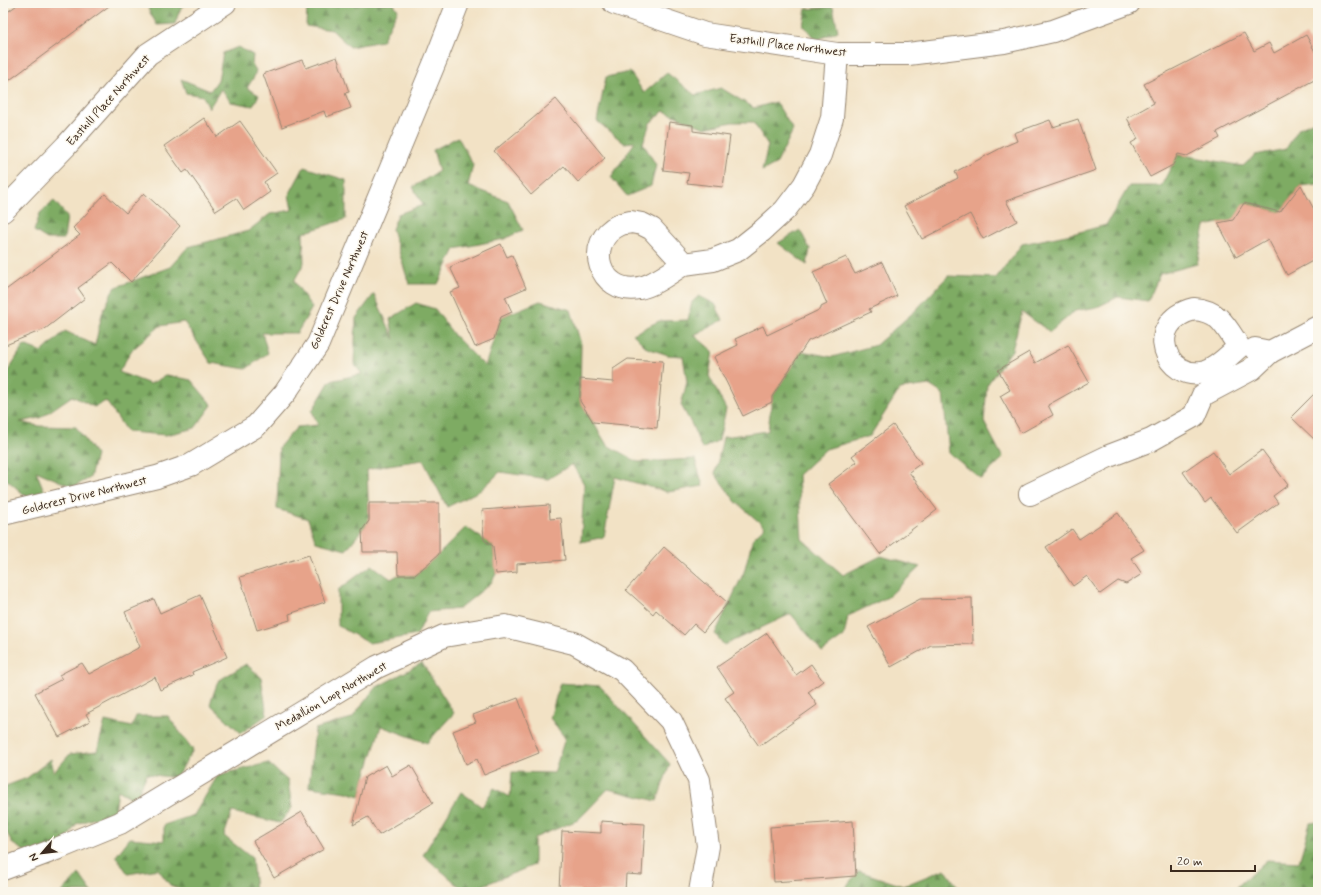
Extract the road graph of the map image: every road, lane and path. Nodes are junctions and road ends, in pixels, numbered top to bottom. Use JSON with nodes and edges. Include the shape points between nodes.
{"nodes":[{"id":1,"x":225,"y":3,"type":"edge"},
{"id":2,"x":458,"y":3,"type":"edge"},
{"id":3,"x":614,"y":3,"type":"edge"},
{"id":4,"x":1129,"y":3,"type":"edge"},
{"id":5,"x":837,"y":54,"type":"junction"},
{"id":6,"x":3,"y":210,"type":"edge"},
{"id":7,"x":684,"y":264,"type":"dead end"},
{"id":8,"x":1318,"y":327,"type":"edge"},
{"id":9,"x":1239,"y":347,"type":"dead end"},
{"id":10,"x":1270,"y":352,"type":"junction"},
{"id":11,"x":1030,"y":494,"type":"dead end"},
{"id":12,"x":3,"y":514,"type":"edge"},
{"id":13,"x":3,"y":869,"type":"edge"},
{"id":14,"x":700,"y":892,"type":"edge"}],
"edges":[{"from":1,"to":6,"type":"street","name":"Easthill Place Northwest","via":[[148,54],[66,146]]},
{"from":2,"to":12,"type":"street","name":"Goldcrest Drive Northwest","via":[[318,344],[285,393],[266,415],[256,426],[191,465],[157,477]]},
{"from":3,"to":5,"type":"street","name":"Easthill Place Northwest","via":[[705,34]]},
{"from":4,"to":5,"type":"street","name":"Easthill Place Northwest","via":[[1053,31],[1004,42],[908,54]]},
{"from":5,"to":7,"type":"street","via":[[832,118],[820,155],[804,185],[785,210],[738,250],[713,260]]},
{"from":8,"to":10,"type":"street"},
{"from":9,"to":10,"type":"street"},
{"from":10,"to":11,"type":"street","via":[[1252,369],[1203,395],[1194,416],[1151,440],[1109,456]]},
{"from":13,"to":14,"type":"street","name":"Medallion Loop Northwest","via":[[120,823],[377,667],[444,636],[505,626],[574,643],[622,670],[671,721],[699,780],[708,846]]}]}
